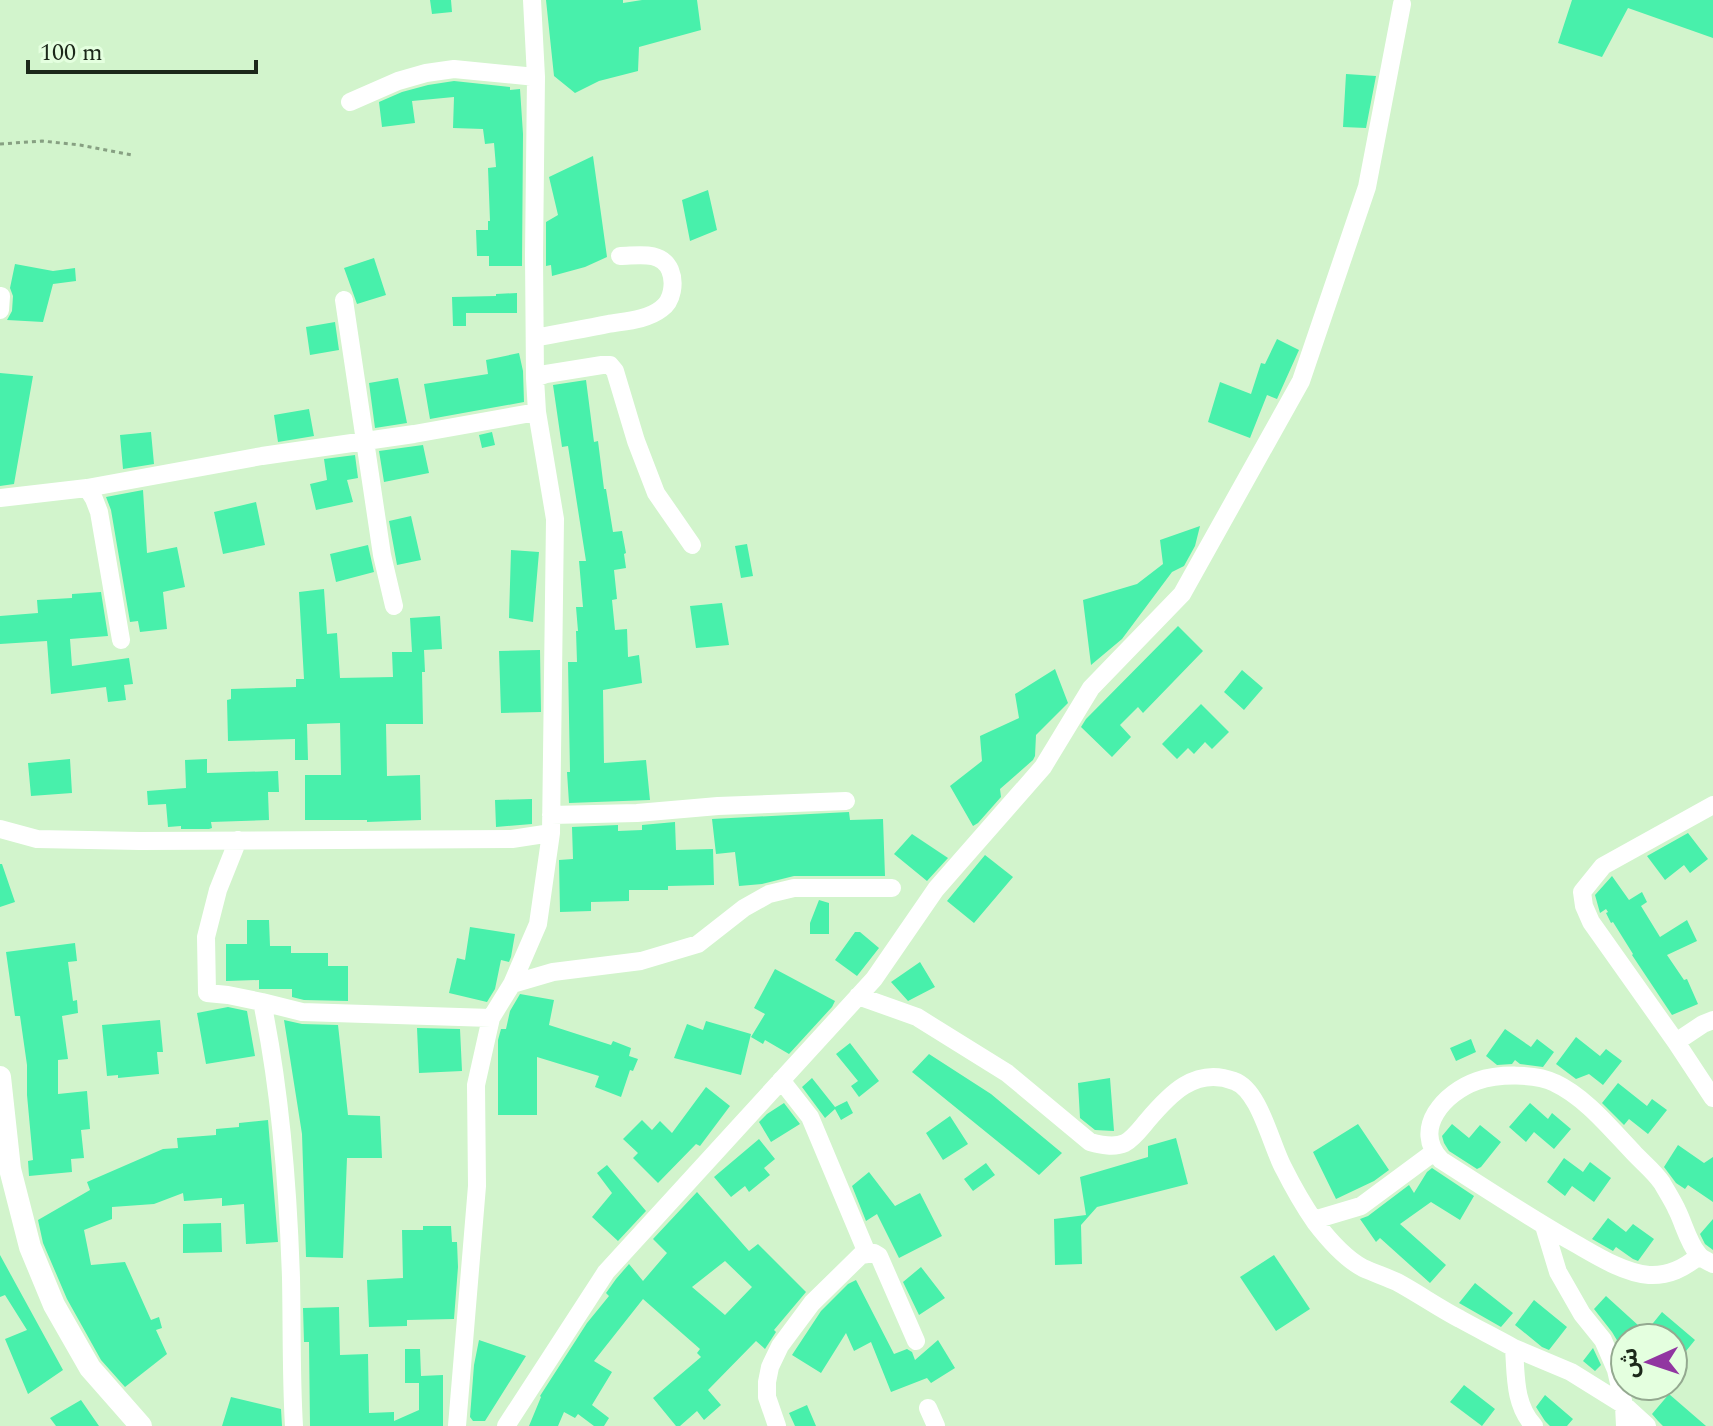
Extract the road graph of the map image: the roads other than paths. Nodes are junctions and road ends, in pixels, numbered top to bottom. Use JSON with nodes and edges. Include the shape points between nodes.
{"nodes":[{"id":1,"x":532,"y":0,"type":"edge"},
{"id":2,"x":1404,"y":1,"type":"edge"},
{"id":3,"x":536,"y":77,"type":"junction"},
{"id":4,"x":350,"y":102,"type":"dead end"},
{"id":5,"x":620,"y":256,"type":"dead end"},
{"id":6,"x":344,"y":300,"type":"dead end"},
{"id":7,"x":535,"y":338,"type":"junction"},
{"id":8,"x":535,"y":378,"type":"junction"},
{"id":9,"x":537,"y":412,"type":"junction"},
{"id":10,"x":365,"y":441,"type":"junction"},
{"id":11,"x":87,"y":488,"type":"junction"},
{"id":12,"x":0,"y":498,"type":"edge"},
{"id":13,"x":692,"y":545,"type":"dead end"},
{"id":14,"x":394,"y":606,"type":"dead end"},
{"id":15,"x":121,"y":640,"type":"dead end"},
{"id":16,"x":846,"y":801,"type":"dead end"},
{"id":17,"x":1710,"y":811,"type":"edge"},
{"id":18,"x":551,"y":824,"type":"junction"},
{"id":19,"x":0,"y":829,"type":"edge"},
{"id":20,"x":238,"y":840,"type":"junction"},
{"id":21,"x":892,"y":888,"type":"dead end"},
{"id":22,"x":512,"y":984,"type":"junction"},
{"id":23,"x":858,"y":996,"type":"junction"},
{"id":24,"x":262,"y":1002,"type":"junction"},
{"id":25,"x":491,"y":1018,"type":"junction"},
{"id":26,"x":1713,"y":1020,"type":"edge"},
{"id":27,"x":1676,"y":1042,"type":"junction"},
{"id":28,"x":0,"y":1077,"type":"edge"},
{"id":29,"x":781,"y":1080,"type":"junction"},
{"id":30,"x":1713,"y":1098,"type":"edge"},
{"id":31,"x":1434,"y":1152,"type":"junction"},
{"id":32,"x":1314,"y":1220,"type":"junction"},
{"id":33,"x":1544,"y":1226,"type":"junction"},
{"id":34,"x":867,"y":1253,"type":"junction"},
{"id":35,"x":1706,"y":1260,"type":"edge"},
{"id":36,"x":916,"y":1341,"type":"dead end"},
{"id":37,"x":1514,"y":1348,"type":"junction"},
{"id":38,"x":1609,"y":1354,"type":"edge"},
{"id":39,"x":1609,"y":1378,"type":"edge"},
{"id":40,"x":1599,"y":1390,"type":"junction"},
{"id":41,"x":1623,"y":1402,"type":"edge"},
{"id":42,"x":1624,"y":1405,"type":"junction"},
{"id":43,"x":928,"y":1408,"type":"dead end"},
{"id":44,"x":141,"y":1426,"type":"edge"},
{"id":45,"x":294,"y":1426,"type":"edge"},
{"id":46,"x":457,"y":1426,"type":"edge"},
{"id":47,"x":506,"y":1426,"type":"edge"},
{"id":48,"x":777,"y":1426,"type":"edge"},
{"id":49,"x":936,"y":1426,"type":"edge"},
{"id":50,"x":1534,"y":1426,"type":"edge"},
{"id":51,"x":1625,"y":1426,"type":"edge"},
{"id":52,"x":1647,"y":1426,"type":"edge"}],
"edges":[{"from":1,"to":3,"type":"street"},
{"from":2,"to":23,"type":"street","via":[[1367,187],[1301,381],[1182,594],[1091,688],[1043,767],[936,889]]},
{"from":3,"to":4,"type":"street","via":[[454,69],[398,81]]},
{"from":3,"to":7,"type":"street"},
{"from":5,"to":7,"type":"street","via":[[665,261],[673,283],[664,307],[633,319]]},
{"from":6,"to":10,"type":"street"},
{"from":7,"to":8,"type":"street"},
{"from":8,"to":9,"type":"street"},
{"from":8,"to":13,"type":"street","via":[[610,365],[656,493]]},
{"from":9,"to":10,"type":"street"},
{"from":9,"to":18,"type":"street","via":[[555,519]]},
{"from":10,"to":11,"type":"street"},
{"from":10,"to":14,"type":"street"},
{"from":11,"to":12,"type":"street"},
{"from":11,"to":15,"type":"street","via":[[99,512]]},
{"from":16,"to":18,"type":"street","via":[[718,806]]},
{"from":17,"to":27,"type":"street","via":[[1603,866],[1582,892],[1591,922]]},
{"from":18,"to":20,"type":"street","via":[[512,839]]},
{"from":18,"to":22,"type":"street","via":[[538,924]]},
{"from":19,"to":20,"type":"street","via":[[37,839]]},
{"from":20,"to":24,"type":"street","via":[[206,937],[207,993]]},
{"from":21,"to":22,"type":"street","via":[[794,888],[769,894],[698,944],[641,961],[553,972]]},
{"from":22,"to":25,"type":"street"},
{"from":23,"to":29,"type":"street"},
{"from":23,"to":32,"type":"street","via":[[917,1017],[1007,1073],[1090,1142],[1101,1145],[1126,1142],[1164,1100],[1189,1082],[1237,1082],[1258,1108],[1283,1168]]},
{"from":24,"to":25,"type":"street","via":[[302,1012]]},
{"from":24,"to":45,"type":"street","via":[[277,1081],[284,1165]]},
{"from":25,"to":46,"type":"street","via":[[476,1085],[477,1186]]},
{"from":26,"to":27,"type":"street"},
{"from":27,"to":30,"type":"street"},
{"from":28,"to":44,"type":"street","via":[[10,1169],[30,1247],[54,1305],[90,1368]]},
{"from":29,"to":34,"type":"street","via":[[810,1117]]},
{"from":29,"to":47,"type":"street","via":[[606,1272]]},
{"from":31,"to":32,"type":"street","via":[[1361,1206]]},
{"from":31,"to":33,"type":"street"},
{"from":31,"to":35,"type":"street","via":[[1429,1140],[1433,1116],[1473,1082],[1518,1075],[1553,1082],[1577,1097],[1660,1180]]},
{"from":32,"to":37,"type":"street","via":[[1360,1266]]},
{"from":33,"to":35,"type":"street","via":[[1593,1254],[1649,1275]]},
{"from":33,"to":38,"type":"street","via":[[1558,1272]]},
{"from":34,"to":36,"type":"street","via":[[879,1256],[884,1264]]},
{"from":34,"to":48,"type":"street","via":[[812,1303],[780,1346],[767,1382]]},
{"from":37,"to":40,"type":"street"},
{"from":37,"to":50,"type":"street","via":[[1518,1400]]},
{"from":39,"to":40,"type":"street"},
{"from":40,"to":42,"type":"street"},
{"from":41,"to":42,"type":"street"},
{"from":42,"to":51,"type":"street"},
{"from":42,"to":52,"type":"street"},
{"from":43,"to":49,"type":"street"}]}
